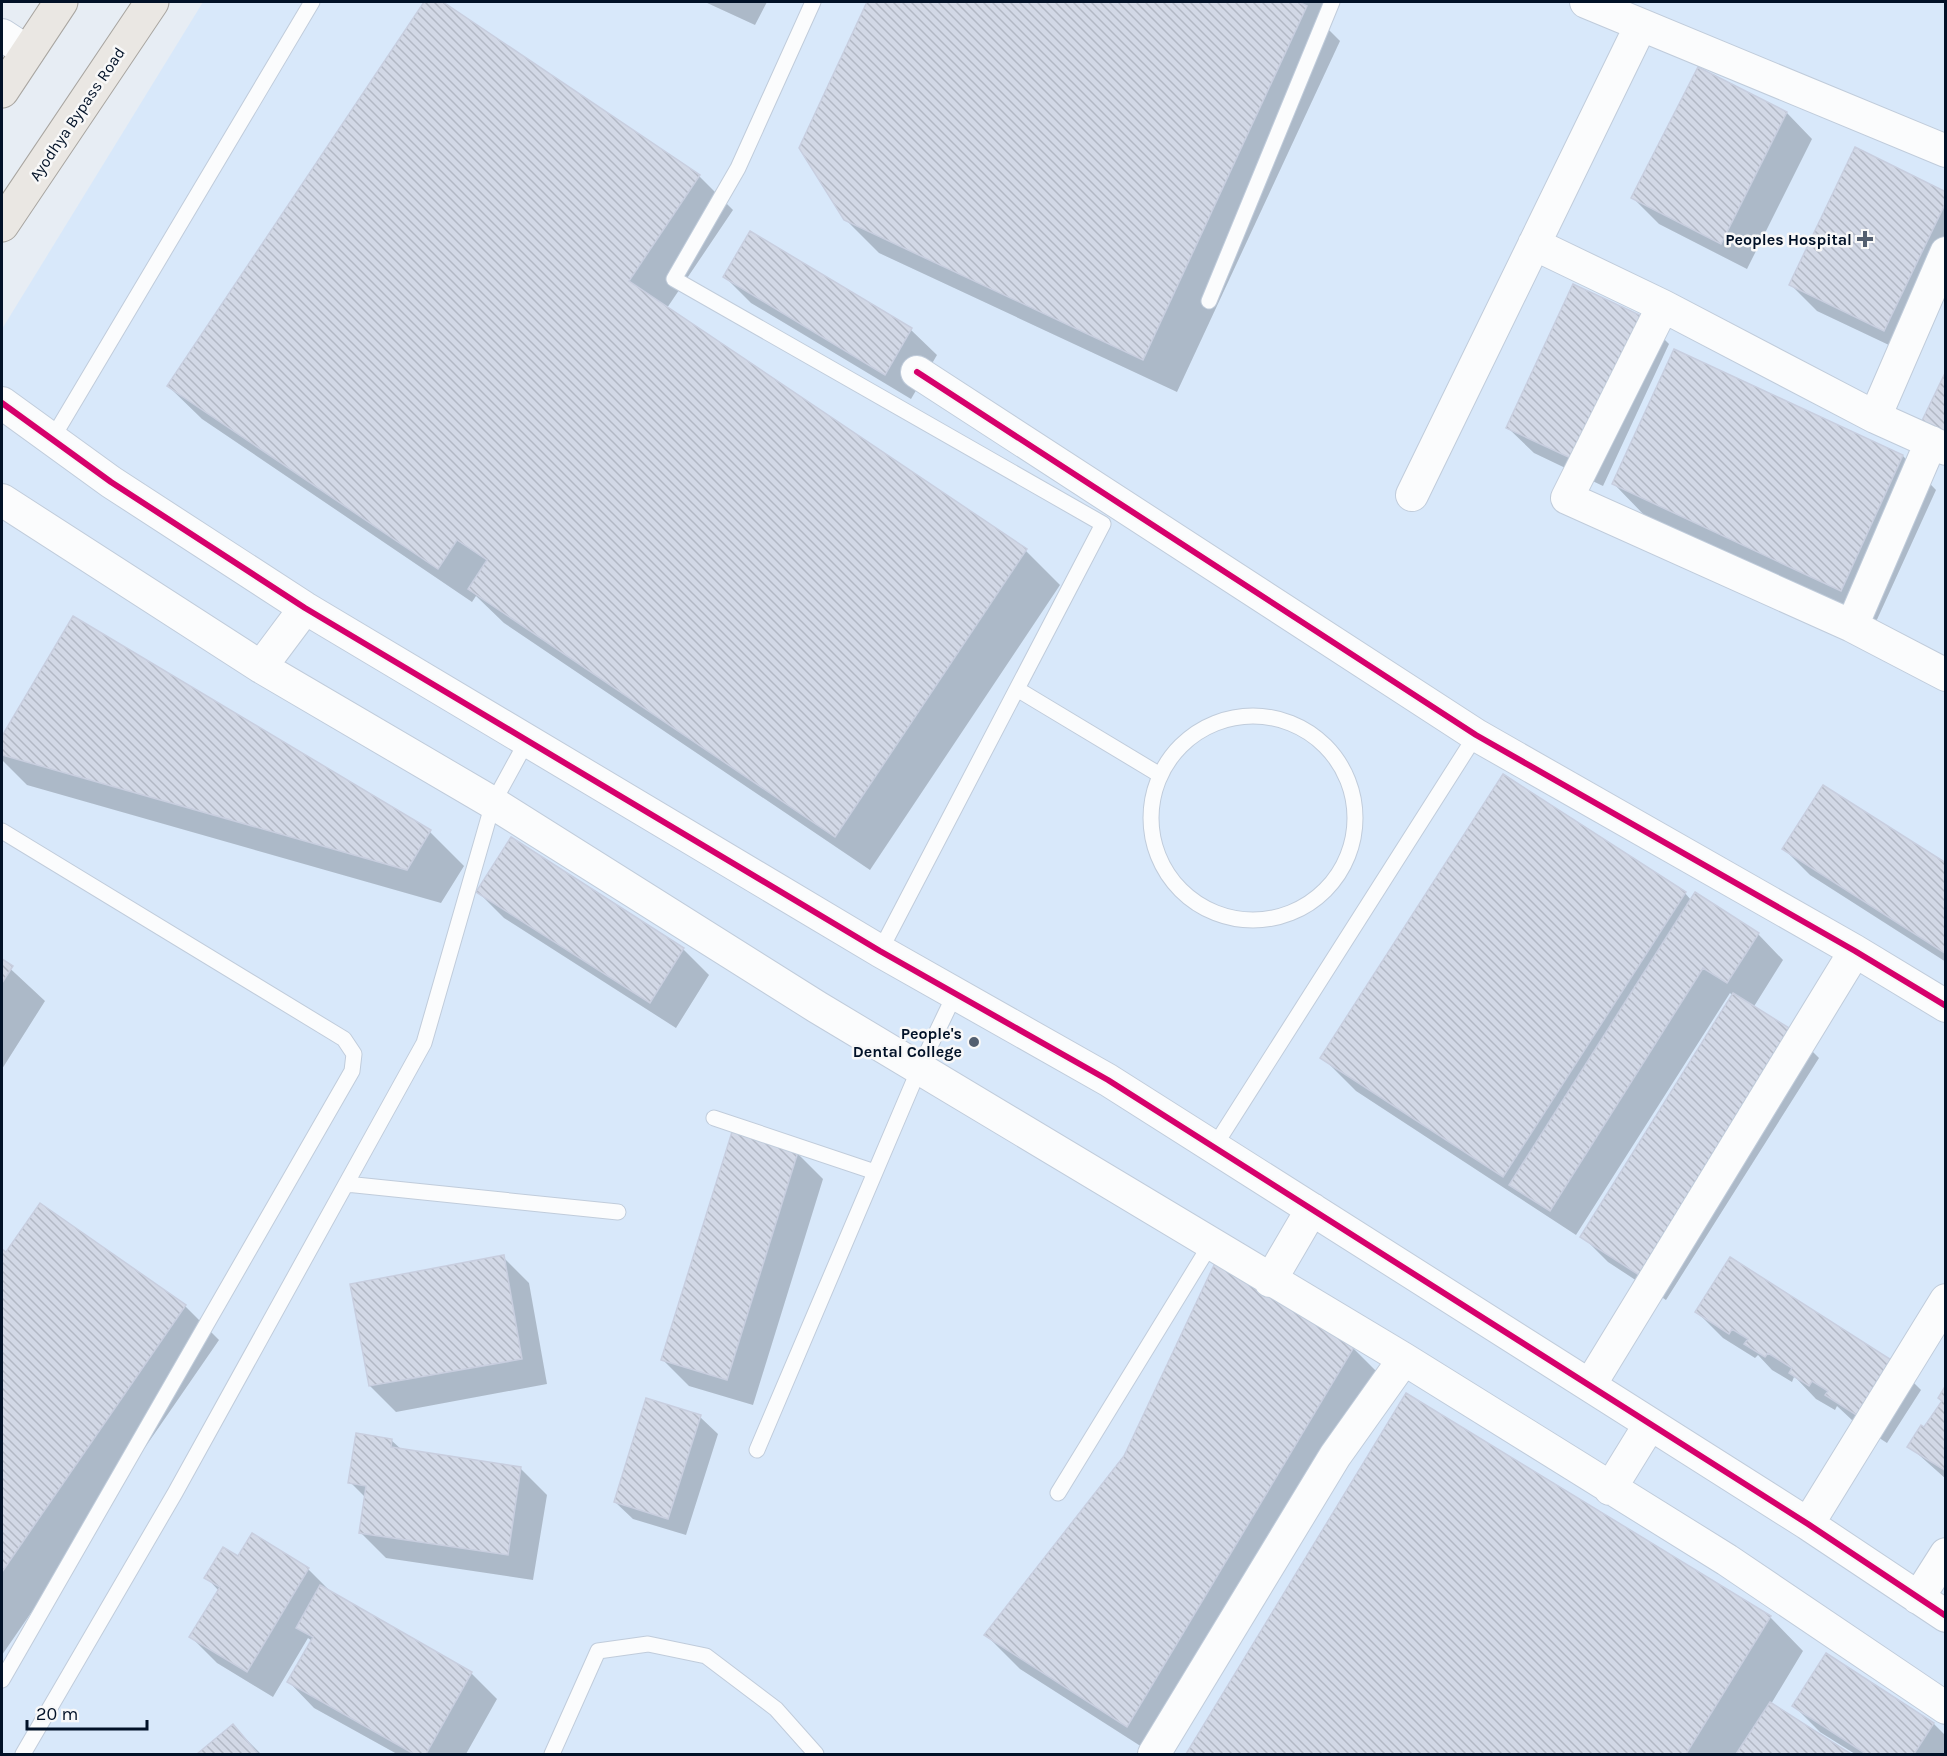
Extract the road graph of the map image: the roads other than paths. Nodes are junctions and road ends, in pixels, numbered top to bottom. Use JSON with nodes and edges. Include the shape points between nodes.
{"nodes":[{"id":1,"x":61,"y":2,"type":"edge"},
{"id":2,"x":152,"y":2,"type":"edge"},
{"id":3,"x":312,"y":2,"type":"edge"},
{"id":4,"x":813,"y":2,"type":"edge"},
{"id":5,"x":1332,"y":2,"type":"edge"},
{"id":6,"x":1586,"y":2,"type":"edge"},
{"id":7,"x":1641,"y":25,"type":"junction"},
{"id":8,"x":15,"y":43,"type":"edge"},
{"id":9,"x":2,"y":91,"type":"edge"},
{"id":10,"x":1946,"y":151,"type":"edge"},
{"id":11,"x":2,"y":225,"type":"edge"},
{"id":12,"x":1534,"y":244,"type":"junction"},
{"id":13,"x":1946,"y":252,"type":"edge"},
{"id":14,"x":1209,"y":301,"type":"dead end"},
{"id":15,"x":1663,"y":306,"type":"junction"},
{"id":16,"x":917,"y":372,"type":"dead end"},
{"id":17,"x":2,"y":403,"type":"edge"},
{"id":18,"x":1875,"y":417,"type":"junction"},
{"id":19,"x":52,"y":439,"type":"junction"},
{"id":20,"x":1938,"y":445,"type":"edge"},
{"id":21,"x":1412,"y":495,"type":"dead end"},
{"id":22,"x":2,"y":500,"type":"edge"},
{"id":23,"x":305,"y":608,"type":"junction"},
{"id":24,"x":1852,"y":626,"type":"junction"},
{"id":25,"x":261,"y":667,"type":"junction"},
{"id":26,"x":1946,"y":675,"type":"edge"},
{"id":27,"x":1017,"y":689,"type":"junction"},
{"id":28,"x":1476,"y":735,"type":"junction"},
{"id":29,"x":528,"y":739,"type":"junction"},
{"id":30,"x":1160,"y":775,"type":"junction"},
{"id":31,"x":493,"y":803,"type":"junction"},
{"id":32,"x":2,"y":831,"type":"edge"},
{"id":33,"x":880,"y":951,"type":"junction"},
{"id":34,"x":1855,"y":951,"type":"junction"},
{"id":35,"x":955,"y":994,"type":"junction"},
{"id":36,"x":1946,"y":1006,"type":"edge"},
{"id":37,"x":919,"y":1069,"type":"junction"},
{"id":38,"x":714,"y":1118,"type":"dead end"},
{"id":39,"x":1214,"y":1147,"type":"junction"},
{"id":40,"x":875,"y":1172,"type":"junction"},
{"id":41,"x":346,"y":1184,"type":"junction"},
{"id":42,"x":1312,"y":1209,"type":"junction"},
{"id":43,"x":618,"y":1212,"type":"dead end"},
{"id":44,"x":1210,"y":1245,"type":"junction"},
{"id":45,"x":1270,"y":1281,"type":"junction"},
{"id":46,"x":1946,"y":1300,"type":"edge"},
{"id":47,"x":1404,"y":1359,"type":"junction"},
{"id":48,"x":1590,"y":1385,"type":"junction"},
{"id":49,"x":1650,"y":1424,"type":"junction"},
{"id":50,"x":757,"y":1450,"type":"dead end"},
{"id":51,"x":1610,"y":1488,"type":"junction"},
{"id":52,"x":1058,"y":1493,"type":"dead end"},
{"id":53,"x":1808,"y":1524,"type":"junction"},
{"id":54,"x":1946,"y":1554,"type":"edge"},
{"id":55,"x":1918,"y":1598,"type":"junction"},
{"id":56,"x":1946,"y":1616,"type":"edge"},
{"id":57,"x":2,"y":1680,"type":"edge"},
{"id":58,"x":1946,"y":1708,"type":"edge"},
{"id":59,"x":23,"y":1755,"type":"edge"},
{"id":60,"x":552,"y":1755,"type":"edge"},
{"id":61,"x":816,"y":1755,"type":"edge"},
{"id":62,"x":1154,"y":1755,"type":"edge"}],
"edges":[{"from":1,"to":8,"type":"main road"},
{"from":2,"to":11,"type":"main road","name":"Ayodhya Bypass Road"},
{"from":3,"to":19,"type":"lane"},
{"from":4,"to":27,"type":"lane","via":[[738,168],[674,279],[1103,524]]},
{"from":5,"to":14,"type":"lane"},
{"from":6,"to":7,"type":"street"},
{"from":7,"to":10,"type":"street"},
{"from":7,"to":12,"type":"street"},
{"from":8,"to":9,"type":"main road"},
{"from":12,"to":15,"type":"street"},
{"from":12,"to":21,"type":"street"},
{"from":13,"to":18,"type":"street"},
{"from":15,"to":18,"type":"street"},
{"from":15,"to":24,"type":"street","via":[[1567,498]]},
{"from":16,"to":28,"type":"street"},
{"from":17,"to":19,"type":"street"},
{"from":18,"to":20,"type":"street"},
{"from":19,"to":23,"type":"street"},
{"from":20,"to":24,"type":"street"},
{"from":22,"to":25,"type":"street"},
{"from":23,"to":25,"type":"street"},
{"from":23,"to":29,"type":"street"},
{"from":24,"to":26,"type":"street"},
{"from":25,"to":31,"type":"street"},
{"from":27,"to":30,"type":"lane"},
{"from":27,"to":33,"type":"lane"},
{"from":28,"to":34,"type":"street"},
{"from":28,"to":39,"type":"lane"},
{"from":29,"to":31,"type":"lane"},
{"from":29,"to":33,"type":"street"},
{"from":30,"to":30,"type":"lane","via":[[1176,751],[1203,729],[1235,717],[1270,717],[1303,728],[1330,750],[1347,778],[1355,809],[1352,842],[1340,873],[1318,897],[1290,914],[1258,921],[1226,917],[1196,903],[1172,881],[1156,850],[1151,815]]},
{"from":31,"to":37,"type":"street"},
{"from":31,"to":41,"type":"lane","via":[[424,1042]]},
{"from":32,"to":57,"type":"lane","via":[[344,1039],[354,1054],[352,1071]]},
{"from":33,"to":35,"type":"street"},
{"from":34,"to":36,"type":"street"},
{"from":34,"to":48,"type":"street"},
{"from":35,"to":37,"type":"lane"},
{"from":35,"to":39,"type":"street","via":[[1108,1080]]},
{"from":37,"to":40,"type":"lane"},
{"from":37,"to":44,"type":"street"},
{"from":38,"to":40,"type":"lane"},
{"from":39,"to":42,"type":"street"},
{"from":40,"to":50,"type":"lane"},
{"from":41,"to":43,"type":"lane"},
{"from":41,"to":59,"type":"lane","via":[[175,1493]]},
{"from":42,"to":45,"type":"street"},
{"from":42,"to":48,"type":"street"},
{"from":44,"to":45,"type":"street"},
{"from":44,"to":52,"type":"lane"},
{"from":45,"to":47,"type":"street"},
{"from":46,"to":53,"type":"street"},
{"from":47,"to":51,"type":"street"},
{"from":47,"to":62,"type":"street","via":[[1335,1456]]},
{"from":48,"to":49,"type":"street"},
{"from":49,"to":51,"type":"street"},
{"from":49,"to":53,"type":"street"},
{"from":51,"to":58,"type":"street","via":[[1727,1560]]},
{"from":53,"to":55,"type":"street"},
{"from":54,"to":55,"type":"street"},
{"from":55,"to":56,"type":"street"},
{"from":60,"to":61,"type":"lane","via":[[598,1651],[648,1644],[706,1656],[777,1709]]}]}
